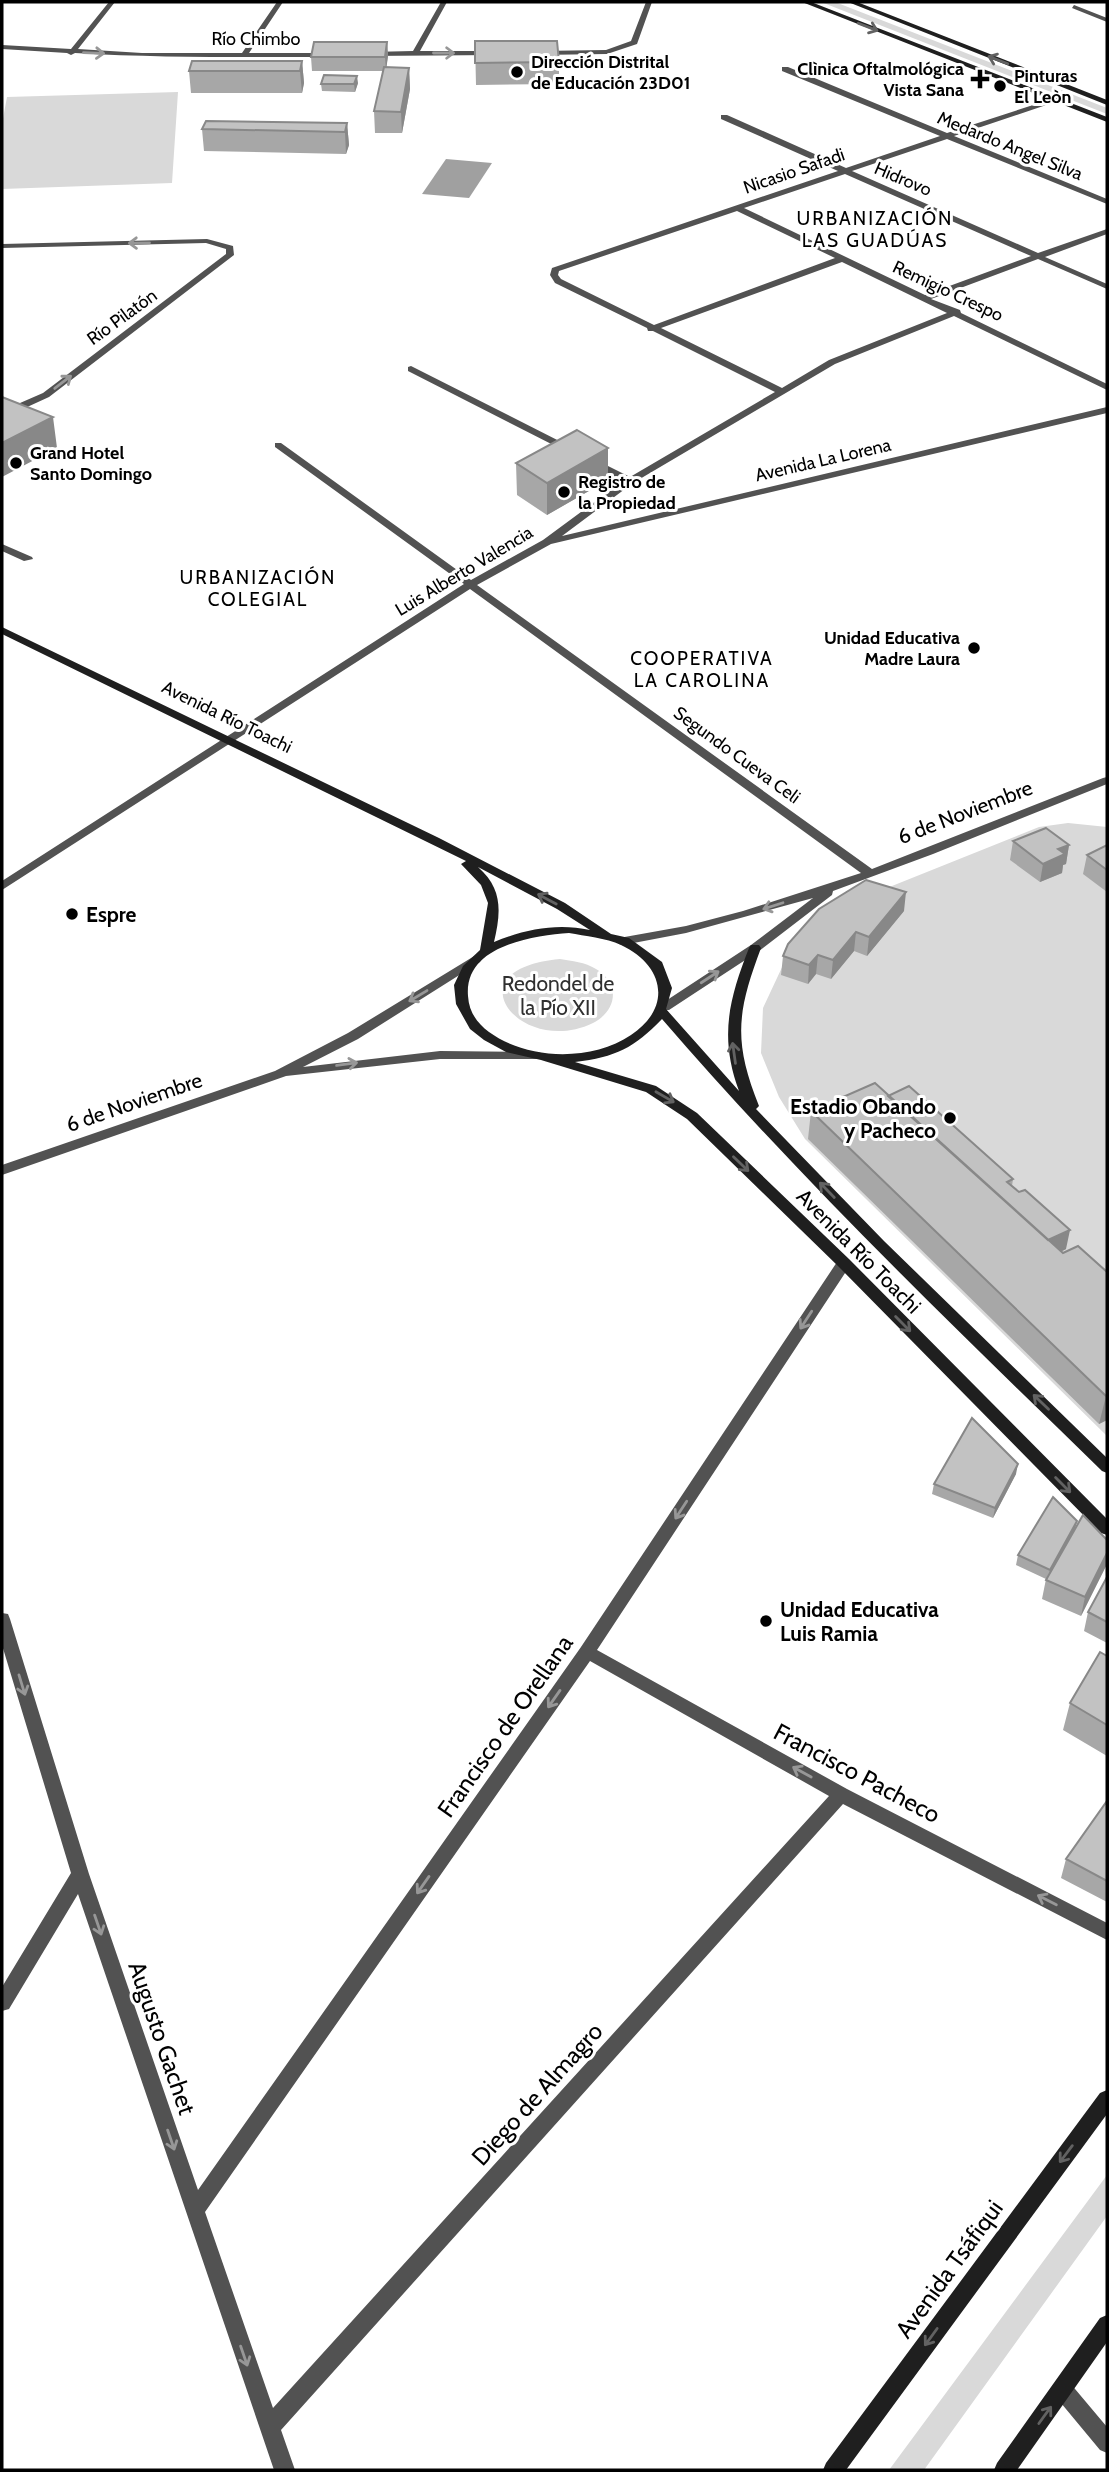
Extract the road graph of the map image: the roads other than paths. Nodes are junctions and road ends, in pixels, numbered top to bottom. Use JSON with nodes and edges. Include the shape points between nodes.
{"nodes":[{"id":1,"x":112,"y":2,"type":"edge"},
{"id":2,"x":280,"y":2,"type":"edge"},
{"id":3,"x":444,"y":2,"type":"edge"},
{"id":4,"x":649,"y":2,"type":"edge"},
{"id":5,"x":805,"y":2,"type":"edge"},
{"id":6,"x":851,"y":2,"type":"edge"},
{"id":7,"x":1074,"y":7,"type":"dead end"},
{"id":8,"x":1107,"y":20,"type":"edge"},
{"id":9,"x":2,"y":47,"type":"edge"},
{"id":10,"x":71,"y":53,"type":"junction"},
{"id":11,"x":416,"y":53,"type":"junction"},
{"id":12,"x":498,"y":53,"type":"edge"},
{"id":13,"x":525,"y":53,"type":"edge"},
{"id":14,"x":336,"y":54,"type":"edge"},
{"id":15,"x":362,"y":54,"type":"edge"},
{"id":16,"x":243,"y":56,"type":"junction"},
{"id":17,"x":785,"y":69,"type":"dead end"},
{"id":18,"x":1055,"y":99,"type":"junction"},
{"id":19,"x":1107,"y":103,"type":"edge"},
{"id":20,"x":724,"y":117,"type":"dead end"},
{"id":21,"x":1107,"y":120,"type":"edge"},
{"id":22,"x":946,"y":137,"type":"junction"},
{"id":23,"x":844,"y":171,"type":"junction"},
{"id":24,"x":1107,"y":202,"type":"edge"},
{"id":25,"x":736,"y":207,"type":"junction"},
{"id":26,"x":1107,"y":231,"type":"edge"},
{"id":27,"x":2,"y":246,"type":"edge"},
{"id":28,"x":1043,"y":256,"type":"junction"},
{"id":29,"x":841,"y":259,"type":"junction"},
{"id":30,"x":1107,"y":287,"type":"edge"},
{"id":31,"x":925,"y":298,"type":"junction"},
{"id":32,"x":957,"y":312,"type":"junction"},
{"id":33,"x":651,"y":329,"type":"junction"},
{"id":34,"x":411,"y":369,"type":"dead end"},
{"id":35,"x":1107,"y":387,"type":"edge"},
{"id":36,"x":781,"y":391,"type":"junction"},
{"id":37,"x":2,"y":408,"type":"edge"},
{"id":38,"x":1107,"y":410,"type":"edge"},
{"id":39,"x":278,"y":445,"type":"dead end"},
{"id":40,"x":631,"y":481,"type":"junction"},
{"id":41,"x":547,"y":542,"type":"junction"},
{"id":42,"x":2,"y":547,"type":"edge"},
{"id":43,"x":28,"y":559,"type":"dead end"},
{"id":44,"x":471,"y":584,"type":"junction"},
{"id":45,"x":2,"y":630,"type":"edge"},
{"id":46,"x":227,"y":738,"type":"junction"},
{"id":47,"x":1107,"y":780,"type":"edge"},
{"id":48,"x":435,"y":840,"type":"junction"},
{"id":49,"x":869,"y":872,"type":"junction"},
{"id":50,"x":838,"y":885,"type":"junction"},
{"id":51,"x":2,"y":886,"type":"edge"},
{"id":52,"x":605,"y":934,"type":"junction"},
{"id":53,"x":623,"y":941,"type":"junction"},
{"id":54,"x":755,"y":948,"type":"junction"},
{"id":55,"x":481,"y":955,"type":"junction"},
{"id":56,"x":664,"y":1010,"type":"junction"},
{"id":57,"x":541,"y":1056,"type":"junction"},
{"id":58,"x":279,"y":1074,"type":"junction"},
{"id":59,"x":757,"y":1117,"type":"junction"},
{"id":60,"x":2,"y":1170,"type":"edge"},
{"id":61,"x":844,"y":1263,"type":"junction"},
{"id":62,"x":1107,"y":1467,"type":"edge"},
{"id":63,"x":1107,"y":1529,"type":"edge"},
{"id":64,"x":2,"y":1619,"type":"edge"},
{"id":65,"x":587,"y":1652,"type":"junction"},
{"id":66,"x":841,"y":1794,"type":"junction"},
{"id":67,"x":80,"y":1874,"type":"junction"},
{"id":68,"x":1107,"y":1932,"type":"edge"},
{"id":69,"x":2,"y":2003,"type":"edge"},
{"id":70,"x":1107,"y":2099,"type":"edge"},
{"id":71,"x":195,"y":2210,"type":"junction"},
{"id":72,"x":1107,"y":2325,"type":"edge"},
{"id":73,"x":1063,"y":2390,"type":"junction"},
{"id":74,"x":269,"y":2428,"type":"junction"},
{"id":75,"x":1107,"y":2443,"type":"edge"},
{"id":76,"x":284,"y":2470,"type":"edge"},
{"id":77,"x":833,"y":2470,"type":"edge"},
{"id":78,"x":1004,"y":2470,"type":"edge"}],
"edges":[{"from":1,"to":10,"type":"street"},
{"from":2,"to":16,"type":"street"},
{"from":3,"to":11,"type":"street"},
{"from":4,"to":13,"type":"street","via":[[635,42],[607,52]]},
{"from":5,"to":18,"type":"main road","one_way":true},
{"from":19,"to":6,"type":"main road","one_way":true},
{"from":7,"to":8,"type":"street"},
{"from":9,"to":10,"type":"street","name":"Río Chimbo"},
{"from":10,"to":16,"type":"street","name":"Río Chimbo","one_way":true},
{"from":11,"to":12,"type":"street","one_way":true},
{"from":11,"to":15,"type":"street"},
{"from":14,"to":16,"type":"street","name":"Río Chimbo"},
{"from":17,"to":22,"type":"street","name":"Medardo Angel Silva"},
{"from":18,"to":21,"type":"main road"},
{"from":18,"to":22,"type":"street","name":"Nicasio Safadi"},
{"from":20,"to":23,"type":"street","name":"Hidrovo"},
{"from":22,"to":23,"type":"street","name":"Nicasio Safadi"},
{"from":22,"to":24,"type":"street","name":"Medardo Angel Silva"},
{"from":23,"to":25,"type":"street","name":"Nicasio Safadi"},
{"from":23,"to":28,"type":"street","name":"Hidrovo"},
{"from":25,"to":29,"type":"street","name":"Remigio Crespo"},
{"from":25,"to":33,"type":"street","name":"Nicasio Safadi","via":[[561,266],[554,275]]},
{"from":26,"to":28,"type":"street"},
{"from":37,"to":27,"type":"street","name":"Río Pilatón","one_way":true,"via":[[46,396],[230,255],[229,248],[207,241]]},
{"from":28,"to":30,"type":"street","name":"Hidrovo"},
{"from":28,"to":31,"type":"street"},
{"from":29,"to":31,"type":"street","name":"Remigio Crespo"},
{"from":29,"to":33,"type":"street"},
{"from":31,"to":32,"type":"street","name":"Remigio Crespo"},
{"from":32,"to":35,"type":"street","name":"Remigio Crespo"},
{"from":32,"to":36,"type":"street","name":"Luis Alberto Valencia","via":[[832,362]]},
{"from":33,"to":36,"type":"street"},
{"from":34,"to":40,"type":"street"},
{"from":36,"to":40,"type":"street","name":"Luis Alberto Valencia"},
{"from":38,"to":41,"type":"street","name":"Avenida La Lorena"},
{"from":39,"to":44,"type":"street","name":"Segundo Cueva Celi"},
{"from":40,"to":41,"type":"street","name":"Luis Alberto Valencia"},
{"from":41,"to":44,"type":"street","name":"Luis Alberto Valencia"},
{"from":42,"to":43,"type":"street"},
{"from":44,"to":46,"type":"street","name":"Luis Alberto Valencia"},
{"from":44,"to":49,"type":"street","name":"Segundo Cueva Celi"},
{"from":45,"to":46,"type":"main road","name":"Avenida Río Toachi"},
{"from":46,"to":48,"type":"main road","name":"Avenida Río Toachi"},
{"from":46,"to":51,"type":"street","name":"Luis Alberto Valencia"},
{"from":47,"to":49,"type":"street","name":"6 de Noviembre"},
{"from":52,"to":48,"type":"main road","name":"Avenida Río Toachi","one_way":true},
{"from":48,"to":55,"type":"main road","name":"Avenida Río Toachi","via":[[488,883],[495,898]]},
{"from":49,"to":50,"type":"street","name":"6 de Noviembre"},
{"from":50,"to":53,"type":"street","name":"6 de Noviembre","one_way":true,"via":[[735,917]]},
{"from":50,"to":54,"type":"street","name":"6 de Noviembre"},
{"from":52,"to":53,"type":"main road"},
{"from":52,"to":55,"type":"main road","via":[[550,929],[516,936]]},
{"from":53,"to":56,"type":"main road","via":[[645,953],[660,969],[666,987]]},
{"from":56,"to":54,"type":"street","name":"6 de Noviembre","one_way":true},
{"from":59,"to":54,"type":"main road","one_way":true,"via":[[735,1063],[732,1041],[738,994]]},
{"from":55,"to":57,"type":"main road","via":[[462,981],[460,993],[467,1016],[501,1045]]},
{"from":55,"to":58,"type":"street","name":"6 de Noviembre","one_way":true,"via":[[353,1036]]},
{"from":56,"to":57,"type":"main road","via":[[641,1036],[614,1050],[581,1057]]},
{"from":56,"to":59,"type":"main road","name":"Avenida Río Toachi"},
{"from":58,"to":57,"type":"street","name":"6 de Noviembre","one_way":true,"via":[[440,1055]]},
{"from":57,"to":61,"type":"main road","name":"Avenida Río Toachi","one_way":true,"via":[[634,1083],[678,1104]]},
{"from":58,"to":60,"type":"street","name":"6 de Noviembre"},
{"from":62,"to":59,"type":"main road","name":"Avenida Río Toachi","one_way":true,"via":[[877,1242]]},
{"from":61,"to":63,"type":"main road","name":"Avenida Río Toachi","one_way":true},
{"from":61,"to":65,"type":"street","name":"Francisco de Orellana","one_way":true},
{"from":64,"to":67,"type":"street","name":"Augusto Gachet","one_way":true},
{"from":66,"to":65,"type":"street","name":"Francisco Pacheco","one_way":true},
{"from":65,"to":71,"type":"street","name":"Francisco de Orellana","one_way":true},
{"from":68,"to":66,"type":"street","name":"Francisco Pacheco","one_way":true},
{"from":66,"to":74,"type":"street","name":"Diego de Almagro"},
{"from":67,"to":69,"type":"street"},
{"from":67,"to":71,"type":"street","name":"Augusto Gachet","one_way":true},
{"from":70,"to":77,"type":"main road","name":"Avenida Tsáfiqui","one_way":true},
{"from":71,"to":74,"type":"street","name":"Augusto Gachet","one_way":true},
{"from":72,"to":73,"type":"main road"},
{"from":73,"to":75,"type":"street"},
{"from":78,"to":73,"type":"main road","one_way":true},
{"from":74,"to":76,"type":"street","name":"Augusto Gachet"}]}
